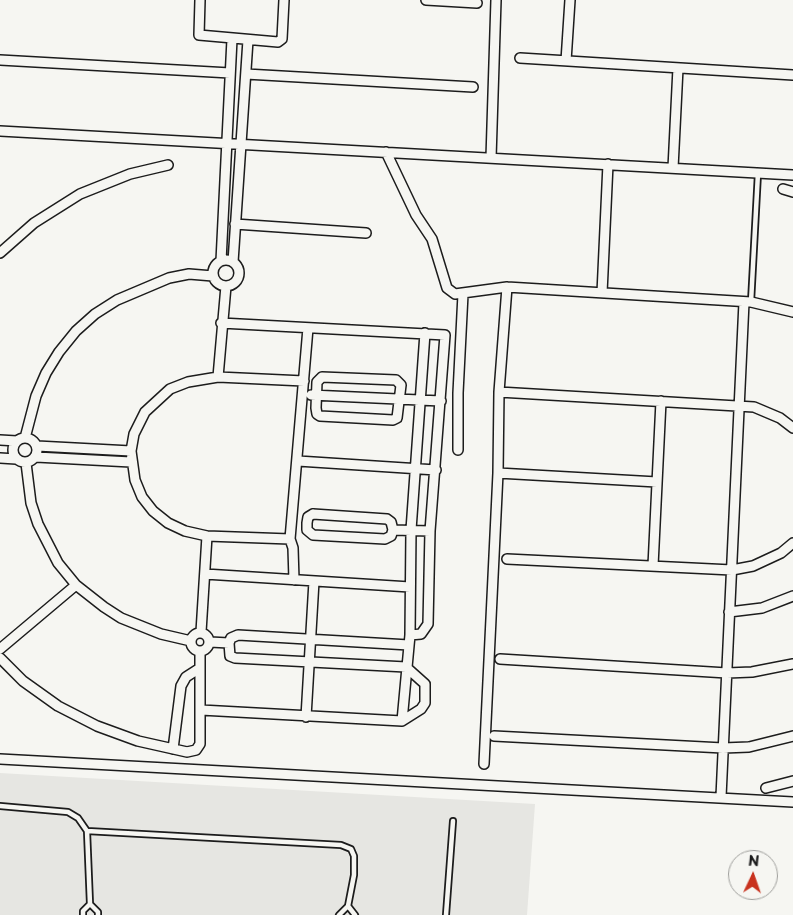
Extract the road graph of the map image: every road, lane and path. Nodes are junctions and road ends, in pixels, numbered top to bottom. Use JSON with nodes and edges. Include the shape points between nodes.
{"nodes":[{"id":1,"x":200,"y":0,"type":"edge"},
{"id":2,"x":284,"y":0,"type":"edge"},
{"id":3,"x":426,"y":0,"type":"edge"},
{"id":4,"x":496,"y":0,"type":"edge"},
{"id":5,"x":570,"y":0,"type":"edge"},
{"id":6,"x":477,"y":3,"type":"dead end"},
{"id":7,"x":232,"y":39,"type":"junction"},
{"id":8,"x":248,"y":40,"type":"junction"},
{"id":9,"x":520,"y":58,"type":"dead end"},
{"id":10,"x":0,"y":60,"type":"edge"},
{"id":11,"x":566,"y":61,"type":"junction"},
{"id":12,"x":678,"y":68,"type":"junction"},
{"id":13,"x":230,"y":73,"type":"junction"},
{"id":14,"x":246,"y":74,"type":"junction"},
{"id":15,"x":793,"y":75,"type":"edge"},
{"id":16,"x":473,"y":87,"type":"dead end"},
{"id":17,"x":229,"y":94,"type":"junction"},
{"id":18,"x":244,"y":96,"type":"junction"},
{"id":19,"x":0,"y":131,"type":"edge"},
{"id":20,"x":226,"y":143,"type":"junction"},
{"id":21,"x":241,"y":144,"type":"junction"},
{"id":22,"x":386,"y":152,"type":"junction"},
{"id":23,"x":490,"y":158,"type":"junction"},
{"id":24,"x":608,"y":164,"type":"junction"},
{"id":25,"x":168,"y":165,"type":"dead end"},
{"id":26,"x":673,"y":168,"type":"junction"},
{"id":27,"x":758,"y":173,"type":"junction"},
{"id":28,"x":793,"y":175,"type":"edge"},
{"id":29,"x":783,"y":189,"type":"dead end"},
{"id":30,"x":793,"y":192,"type":"edge"},
{"id":31,"x":235,"y":224,"type":"junction"},
{"id":32,"x":366,"y":233,"type":"dead end"},
{"id":33,"x":0,"y":253,"type":"edge"},
{"id":34,"x":221,"y":261,"type":"junction"},
{"id":35,"x":233,"y":262,"type":"junction"},
{"id":36,"x":213,"y":276,"type":"junction"},
{"id":37,"x":226,"y":286,"type":"junction"},
{"id":38,"x":507,"y":288,"type":"junction"},
{"id":39,"x":602,"y":293,"type":"junction"},
{"id":40,"x":463,"y":294,"type":"junction"},
{"id":41,"x":747,"y":302,"type":"junction"},
{"id":42,"x":793,"y":312,"type":"edge"},
{"id":43,"x":221,"y":323,"type":"junction"},
{"id":44,"x":308,"y":328,"type":"junction"},
{"id":45,"x":425,"y":333,"type":"junction"},
{"id":46,"x":218,"y":377,"type":"junction"},
{"id":47,"x":304,"y":381,"type":"junction"},
{"id":48,"x":499,"y":392,"type":"junction"},
{"id":49,"x":303,"y":394,"type":"junction"},
{"id":50,"x":316,"y":395,"type":"junction"},
{"id":51,"x":400,"y":400,"type":"junction"},
{"id":52,"x":420,"y":400,"type":"junction"},
{"id":53,"x":441,"y":401,"type":"junction"},
{"id":54,"x":661,"y":401,"type":"junction"},
{"id":55,"x":739,"y":406,"type":"junction"},
{"id":56,"x":793,"y":428,"type":"edge"},
{"id":57,"x":0,"y":440,"type":"edge"},
{"id":58,"x":21,"y":440,"type":"junction"},
{"id":59,"x":37,"y":446,"type":"junction"},
{"id":60,"x":458,"y":450,"type":"dead end"},
{"id":61,"x":132,"y":451,"type":"junction"},
{"id":62,"x":36,"y":457,"type":"junction"},
{"id":63,"x":0,"y":458,"type":"edge"},
{"id":64,"x":16,"y":459,"type":"junction"},
{"id":65,"x":298,"y":461,"type":"junction"},
{"id":66,"x":26,"y":462,"type":"junction"},
{"id":67,"x":131,"y":462,"type":"junction"},
{"id":68,"x":416,"y":469,"type":"junction"},
{"id":69,"x":436,"y":470,"type":"junction"},
{"id":70,"x":498,"y":473,"type":"junction"},
{"id":71,"x":657,"y":482,"type":"junction"},
{"id":72,"x":293,"y":523,"type":"junction"},
{"id":73,"x":307,"y":523,"type":"junction"},
{"id":74,"x":393,"y":530,"type":"junction"},
{"id":75,"x":411,"y":530,"type":"junction"},
{"id":76,"x":430,"y":531,"type":"junction"},
{"id":77,"x":207,"y":536,"type":"junction"},
{"id":78,"x":290,"y":539,"type":"junction"},
{"id":79,"x":793,"y":543,"type":"edge"},
{"id":80,"x":507,"y":559,"type":"dead end"},
{"id":81,"x":653,"y":566,"type":"junction"},
{"id":82,"x":732,"y":570,"type":"junction"},
{"id":83,"x":205,"y":574,"type":"junction"},
{"id":84,"x":294,"y":580,"type":"junction"},
{"id":85,"x":314,"y":581,"type":"junction"},
{"id":86,"x":76,"y":584,"type":"junction"},
{"id":87,"x":410,"y":587,"type":"junction"},
{"id":88,"x":793,"y":596,"type":"edge"},
{"id":89,"x":730,"y":612,"type":"junction"},
{"id":90,"x":201,"y":632,"type":"junction"},
{"id":91,"x":410,"y":634,"type":"junction"},
{"id":92,"x":311,"y":640,"type":"junction"},
{"id":93,"x":191,"y":641,"type":"junction"},
{"id":94,"x":210,"y":642,"type":"junction"},
{"id":95,"x":229,"y":643,"type":"junction"},
{"id":96,"x":409,"y":645,"type":"junction"},
{"id":97,"x":0,"y":650,"type":"edge"},
{"id":98,"x":200,"y":651,"type":"junction"},
{"id":99,"x":0,"y":658,"type":"edge"},
{"id":100,"x":500,"y":659,"type":"dead end"},
{"id":101,"x":309,"y":660,"type":"junction"},
{"id":102,"x":793,"y":664,"type":"edge"},
{"id":103,"x":406,"y":667,"type":"junction"},
{"id":104,"x":200,"y":668,"type":"junction"},
{"id":105,"x":727,"y":673,"type":"junction"},
{"id":106,"x":201,"y":710,"type":"junction"},
{"id":107,"x":306,"y":717,"type":"junction"},
{"id":108,"x":402,"y":721,"type":"junction"},
{"id":109,"x":494,"y":736,"type":"dead end"},
{"id":110,"x":793,"y":736,"type":"edge"},
{"id":111,"x":723,"y":748,"type":"junction"},
{"id":112,"x":173,"y":749,"type":"junction"},
{"id":113,"x":0,"y":759,"type":"edge"},
{"id":114,"x":484,"y":764,"type":"dead end"},
{"id":115,"x":793,"y":781,"type":"edge"},
{"id":116,"x":766,"y":788,"type":"dead end"},
{"id":117,"x":721,"y":797,"type":"junction"},
{"id":118,"x":793,"y":802,"type":"edge"},
{"id":119,"x":0,"y":806,"type":"edge"},
{"id":120,"x":453,"y":821,"type":"dead end"},
{"id":121,"x":88,"y":831,"type":"junction"},
{"id":122,"x":90,"y":904,"type":"junction"},
{"id":123,"x":348,"y":906,"type":"junction"},
{"id":124,"x":83,"y":915,"type":"edge"},
{"id":125,"x":98,"y":915,"type":"edge"},
{"id":126,"x":339,"y":915,"type":"edge"},
{"id":127,"x":355,"y":915,"type":"edge"},
{"id":128,"x":446,"y":915,"type":"edge"}],
"edges":[{"from":1,"to":7,"type":"street","via":[[199,35]]},
{"from":2,"to":8,"type":"street","via":[[281,41]]},
{"from":3,"to":6,"type":"street"},
{"from":4,"to":23,"type":"street"},
{"from":5,"to":11,"type":"street"},
{"from":7,"to":8,"type":"street"},
{"from":7,"to":13,"type":"street"},
{"from":8,"to":14,"type":"street"},
{"from":9,"to":11,"type":"street"},
{"from":10,"to":13,"type":"street"},
{"from":11,"to":12,"type":"street"},
{"from":12,"to":15,"type":"street"},
{"from":12,"to":26,"type":"street"},
{"from":13,"to":17,"type":"street"},
{"from":14,"to":16,"type":"street"},
{"from":14,"to":18,"type":"street"},
{"from":17,"to":18,"type":"street"},
{"from":17,"to":20,"type":"street"},
{"from":18,"to":21,"type":"street"},
{"from":19,"to":20,"type":"street"},
{"from":20,"to":21,"type":"street"},
{"from":20,"to":34,"type":"street"},
{"from":21,"to":22,"type":"street"},
{"from":21,"to":31,"type":"street"},
{"from":22,"to":23,"type":"street"},
{"from":22,"to":40,"type":"street","via":[[416,215],[432,239],[448,288],[454,294]]},
{"from":23,"to":24,"type":"street"},
{"from":24,"to":26,"type":"street"},
{"from":24,"to":39,"type":"street"},
{"from":25,"to":33,"type":"street","via":[[130,174],[80,194],[34,223]]},
{"from":26,"to":27,"type":"street"},
{"from":27,"to":28,"type":"street"},
{"from":27,"to":41,"type":"lane"},
{"from":29,"to":30,"type":"street"},
{"from":31,"to":32,"type":"street"},
{"from":31,"to":35,"type":"street"},
{"from":34,"to":35,"type":"street"},
{"from":34,"to":36,"type":"street","via":[[214,267]]},
{"from":35,"to":37,"type":"street","via":[[239,274],[234,283]]},
{"from":36,"to":37,"type":"street","via":[[217,283]]},
{"from":36,"to":58,"type":"street","via":[[189,274],[145,286],[117,300],[83,325],[59,352],[46,373]]},
{"from":37,"to":43,"type":"street"},
{"from":38,"to":39,"type":"street"},
{"from":38,"to":40,"type":"street"},
{"from":38,"to":48,"type":"street"},
{"from":39,"to":41,"type":"street"},
{"from":40,"to":60,"type":"street"},
{"from":41,"to":42,"type":"street"},
{"from":41,"to":55,"type":"street"},
{"from":43,"to":44,"type":"street"},
{"from":43,"to":46,"type":"street"},
{"from":44,"to":45,"type":"street"},
{"from":44,"to":47,"type":"street"},
{"from":45,"to":52,"type":"street"},
{"from":45,"to":53,"type":"street","via":[[445,335]]},
{"from":46,"to":47,"type":"street"},
{"from":46,"to":61,"type":"street","via":[[188,382],[158,398],[140,420]]},
{"from":47,"to":49,"type":"street"},
{"from":48,"to":54,"type":"street"},
{"from":48,"to":70,"type":"street"},
{"from":49,"to":50,"type":"street"},
{"from":49,"to":65,"type":"street"},
{"from":50,"to":51,"type":"street"},
{"from":50,"to":51,"type":"street","via":[[317,382],[322,377],[396,380],[400,386]]},
{"from":50,"to":51,"type":"street","via":[[316,414],[320,416],[393,420],[399,414]]},
{"from":51,"to":52,"type":"street"},
{"from":52,"to":53,"type":"street"},
{"from":52,"to":68,"type":"street"},
{"from":53,"to":69,"type":"street"},
{"from":54,"to":55,"type":"street"},
{"from":54,"to":71,"type":"street"},
{"from":55,"to":56,"type":"street","via":[[768,412]]},
{"from":55,"to":82,"type":"street"},
{"from":57,"to":58,"type":"street"},
{"from":58,"to":59,"type":"street","via":[[32,440]]},
{"from":58,"to":64,"type":"street","via":[[13,451]]},
{"from":59,"to":61,"type":"street"},
{"from":59,"to":62,"type":"street"},
{"from":61,"to":67,"type":"street"},
{"from":62,"to":66,"type":"street"},
{"from":62,"to":67,"type":"street"},
{"from":63,"to":64,"type":"street"},
{"from":64,"to":66,"type":"street"},
{"from":65,"to":68,"type":"street"},
{"from":65,"to":72,"type":"street"},
{"from":66,"to":86,"type":"street","via":[[38,524],[58,563]]},
{"from":67,"to":77,"type":"street","via":[[138,488],[154,512],[185,531]]},
{"from":68,"to":69,"type":"street"},
{"from":68,"to":75,"type":"street"},
{"from":69,"to":76,"type":"street"},
{"from":70,"to":71,"type":"street"},
{"from":70,"to":114,"type":"street"},
{"from":71,"to":81,"type":"street"},
{"from":72,"to":73,"type":"street"},
{"from":72,"to":78,"type":"street"},
{"from":73,"to":74,"type":"street","via":[[313,514],[387,518]]},
{"from":73,"to":74,"type":"street","via":[[307,530],[313,535],[385,539]]},
{"from":74,"to":75,"type":"street"},
{"from":75,"to":76,"type":"street"},
{"from":75,"to":87,"type":"street"},
{"from":76,"to":91,"type":"street","via":[[428,624],[421,634]]},
{"from":77,"to":78,"type":"street"},
{"from":77,"to":83,"type":"street"},
{"from":78,"to":84,"type":"street"},
{"from":79,"to":82,"type":"street","via":[[781,553],[753,566]]},
{"from":80,"to":81,"type":"street"},
{"from":81,"to":82,"type":"street"},
{"from":82,"to":89,"type":"street"},
{"from":83,"to":84,"type":"street"},
{"from":83,"to":90,"type":"street"},
{"from":84,"to":85,"type":"street"},
{"from":85,"to":87,"type":"street"},
{"from":85,"to":92,"type":"street"},
{"from":86,"to":93,"type":"street","via":[[121,618],[161,634]]},
{"from":86,"to":97,"type":"street"},
{"from":87,"to":91,"type":"street"},
{"from":88,"to":89,"type":"street","via":[[762,608]]},
{"from":89,"to":105,"type":"street"},
{"from":90,"to":93,"type":"street","via":[[194,634]]},
{"from":90,"to":94,"type":"street","via":[[208,635]]},
{"from":91,"to":96,"type":"street"},
{"from":92,"to":95,"type":"street","via":[[238,635]]},
{"from":92,"to":96,"type":"street"},
{"from":92,"to":101,"type":"street"},
{"from":93,"to":98,"type":"street","via":[[193,648]]},
{"from":94,"to":95,"type":"street"},
{"from":94,"to":98,"type":"street","via":[[207,649]]},
{"from":95,"to":101,"type":"street","via":[[230,656],[235,658]]},
{"from":96,"to":103,"type":"street"},
{"from":98,"to":104,"type":"street"},
{"from":99,"to":112,"type":"street","via":[[23,681],[58,706],[97,726]]},
{"from":100,"to":105,"type":"street"},
{"from":101,"to":103,"type":"street"},
{"from":101,"to":107,"type":"street"},
{"from":102,"to":105,"type":"street"},
{"from":103,"to":108,"type":"street"},
{"from":103,"to":108,"type":"street","via":[[425,684],[425,703]]},
{"from":104,"to":106,"type":"street"},
{"from":104,"to":112,"type":"street","via":[[186,677],[180,686]]},
{"from":105,"to":111,"type":"street"},
{"from":106,"to":107,"type":"street"},
{"from":106,"to":112,"type":"street","via":[[200,744],[196,750]]},
{"from":107,"to":108,"type":"street"},
{"from":109,"to":111,"type":"street"},
{"from":110,"to":111,"type":"street","via":[[750,747]]},
{"from":111,"to":117,"type":"street"},
{"from":113,"to":117,"type":"street"},
{"from":115,"to":116,"type":"street"},
{"from":117,"to":118,"type":"street"},
{"from":119,"to":121,"type":"lane","via":[[68,812],[78,818]]},
{"from":120,"to":128,"type":"lane"},
{"from":121,"to":122,"type":"lane"},
{"from":121,"to":123,"type":"lane","via":[[341,845],[351,849],[354,856]]},
{"from":122,"to":124,"type":"lane"},
{"from":122,"to":125,"type":"lane"},
{"from":123,"to":126,"type":"lane"},
{"from":123,"to":127,"type":"lane"}]}
